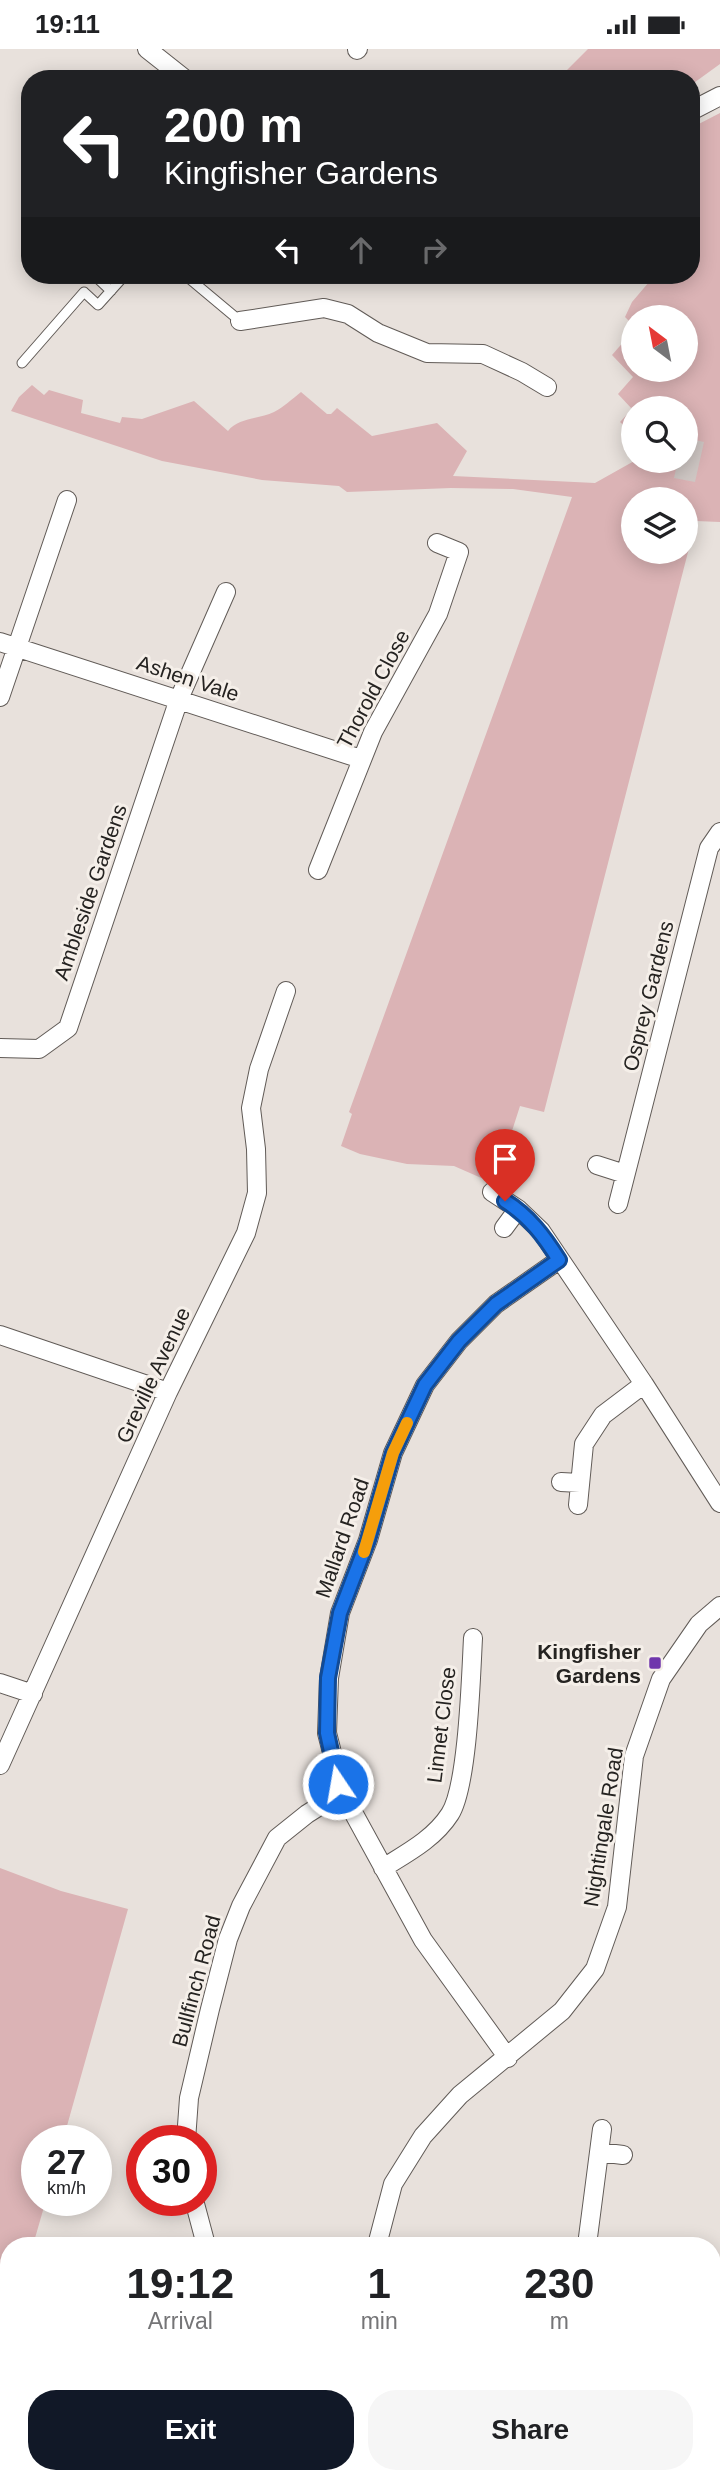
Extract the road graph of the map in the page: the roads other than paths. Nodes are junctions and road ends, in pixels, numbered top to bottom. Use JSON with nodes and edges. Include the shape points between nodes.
{"nodes":[{"id":1,"x":147,"y":49,"type":"edge"},
{"id":2,"x":174,"y":70,"type":"edge"},
{"id":3,"x":720,"y":96,"type":"edge"},
{"id":4,"x":700,"y":106,"type":"edge"},
{"id":5,"x":104,"y":284,"type":"edge"},
{"id":6,"x":117,"y":284,"type":"edge"},
{"id":7,"x":196,"y":284,"type":"edge"},
{"id":8,"x":111,"y":291,"type":"junction"},
{"id":9,"x":240,"y":321,"type":"joint"},
{"id":10,"x":22,"y":363,"type":"dead end"},
{"id":11,"x":547,"y":387,"type":"dead end"},
{"id":12,"x":67,"y":500,"type":"dead end"},
{"id":13,"x":437,"y":543,"type":"dead end"},
{"id":14,"x":226,"y":592,"type":"dead end"},
{"id":15,"x":8,"y":645,"type":"edge"},
{"id":16,"x":0,"y":697,"type":"edge"},
{"id":17,"x":178,"y":699,"type":"junction"},
{"id":18,"x":361,"y":759,"type":"junction"},
{"id":19,"x":720,"y":832,"type":"edge"},
{"id":20,"x":318,"y":870,"type":"dead end"},
{"id":21,"x":286,"y":991,"type":"dead end"},
{"id":22,"x":0,"y":1048,"type":"edge"},
{"id":23,"x":597,"y":1165,"type":"dead end"},
{"id":24,"x":625,"y":1174,"type":"junction"},
{"id":25,"x":492,"y":1192,"type":"dead end"},
{"id":26,"x":618,"y":1204,"type":"dead end"},
{"id":27,"x":518,"y":1209,"type":"junction"},
{"id":28,"x":504,"y":1228,"type":"dead end"},
{"id":29,"x":559,"y":1260,"type":"junction"},
{"id":30,"x":0,"y":1335,"type":"edge"},
{"id":31,"x":644,"y":1384,"type":"junction"},
{"id":32,"x":169,"y":1392,"type":"junction"},
{"id":33,"x":561,"y":1482,"type":"dead end"},
{"id":34,"x":580,"y":1483,"type":"junction"},
{"id":35,"x":720,"y":1503,"type":"edge"},
{"id":36,"x":578,"y":1505,"type":"dead end"},
{"id":37,"x":720,"y":1606,"type":"edge"},
{"id":38,"x":473,"y":1637,"type":"dead end"},
{"id":39,"x":0,"y":1683,"type":"edge"},
{"id":40,"x":33,"y":1694,"type":"junction"},
{"id":41,"x":0,"y":1765,"type":"edge"},
{"id":42,"x":342,"y":1792,"type":"junction"},
{"id":43,"x":383,"y":1868,"type":"junction"},
{"id":44,"x":508,"y":2058,"type":"junction"},
{"id":45,"x":187,"y":2125,"type":"edge"},
{"id":46,"x":602,"y":2129,"type":"dead end"},
{"id":47,"x":599,"y":2152,"type":"junction"},
{"id":48,"x":623,"y":2155,"type":"dead end"},
{"id":49,"x":198,"y":2216,"type":"edge"},
{"id":50,"x":204,"y":2237,"type":"edge"},
{"id":51,"x":379,"y":2237,"type":"edge"},
{"id":52,"x":588,"y":2237,"type":"edge"}],
"edges":[{"from":1,"to":2,"type":"street"},
{"from":3,"to":4,"type":"street"},
{"from":5,"to":8,"type":"lane"},
{"from":6,"to":8,"type":"lane"},
{"from":7,"to":9,"type":"lane"},
{"from":8,"to":10,"type":"lane","via":[[99,305],[84,292]]},
{"from":9,"to":11,"type":"street","via":[[324,307],[427,353],[484,354]]},
{"from":12,"to":15,"type":"street"},
{"from":13,"to":18,"type":"street","name":"Thorold Close","via":[[459,551],[438,614]]},
{"from":14,"to":17,"type":"street","name":"Ambleside Gardens"},
{"from":15,"to":16,"type":"street"},
{"from":15,"to":17,"type":"street","name":"Ashen Vale"},
{"from":17,"to":18,"type":"street","name":"Ashen Vale"},
{"from":17,"to":22,"type":"street","name":"Ambleside Gardens","via":[[68,1028],[38,1049]]},
{"from":18,"to":20,"type":"street","name":"Thorold Close"},
{"from":19,"to":24,"type":"street","name":"Osprey Gardens","via":[[709,848]]},
{"from":21,"to":32,"type":"street","name":"Greville Avenue","via":[[259,1069],[251,1108],[257,1193],[246,1233]]},
{"from":23,"to":24,"type":"street"},
{"from":24,"to":26,"type":"street","name":"Osprey Gardens"},
{"from":25,"to":27,"type":"street"},
{"from":27,"to":28,"type":"street"},
{"from":27,"to":29,"type":"street","via":[[541,1231]]},
{"from":29,"to":31,"type":"street"},
{"from":29,"to":42,"type":"street","name":"Mallard Road","via":[[496,1304],[459,1341],[425,1385],[393,1453],[368,1540],[340,1613],[328,1678],[327,1733]]},
{"from":30,"to":32,"type":"street"},
{"from":31,"to":34,"type":"street","via":[[603,1415],[584,1444]]},
{"from":31,"to":35,"type":"street"},
{"from":32,"to":40,"type":"street","name":"Greville Avenue"},
{"from":33,"to":34,"type":"street"},
{"from":34,"to":36,"type":"street"},
{"from":37,"to":44,"type":"street","name":"Nightingale Road","via":[[699,1624],[661,1679],[634,1756],[617,1907],[595,1969],[562,2011]]},
{"from":38,"to":43,"type":"street","name":"Linnet Close","via":[[461,1775],[452,1812],[434,1833]]},
{"from":39,"to":40,"type":"street"},
{"from":40,"to":41,"type":"street","name":"Greville Avenue"},
{"from":42,"to":43,"type":"street","name":"Mallard Road"},
{"from":42,"to":45,"type":"street","name":"Bullfinch Road","via":[[277,1838],[241,1906],[210,2009]]},
{"from":43,"to":44,"type":"street","name":"Mallard Road","via":[[423,1940]]},
{"from":44,"to":51,"type":"street","name":"Nightingale Road","via":[[460,2095],[423,2136],[393,2184]]},
{"from":46,"to":47,"type":"street"},
{"from":47,"to":48,"type":"street"},
{"from":47,"to":52,"type":"street"},
{"from":49,"to":50,"type":"street"}]}
